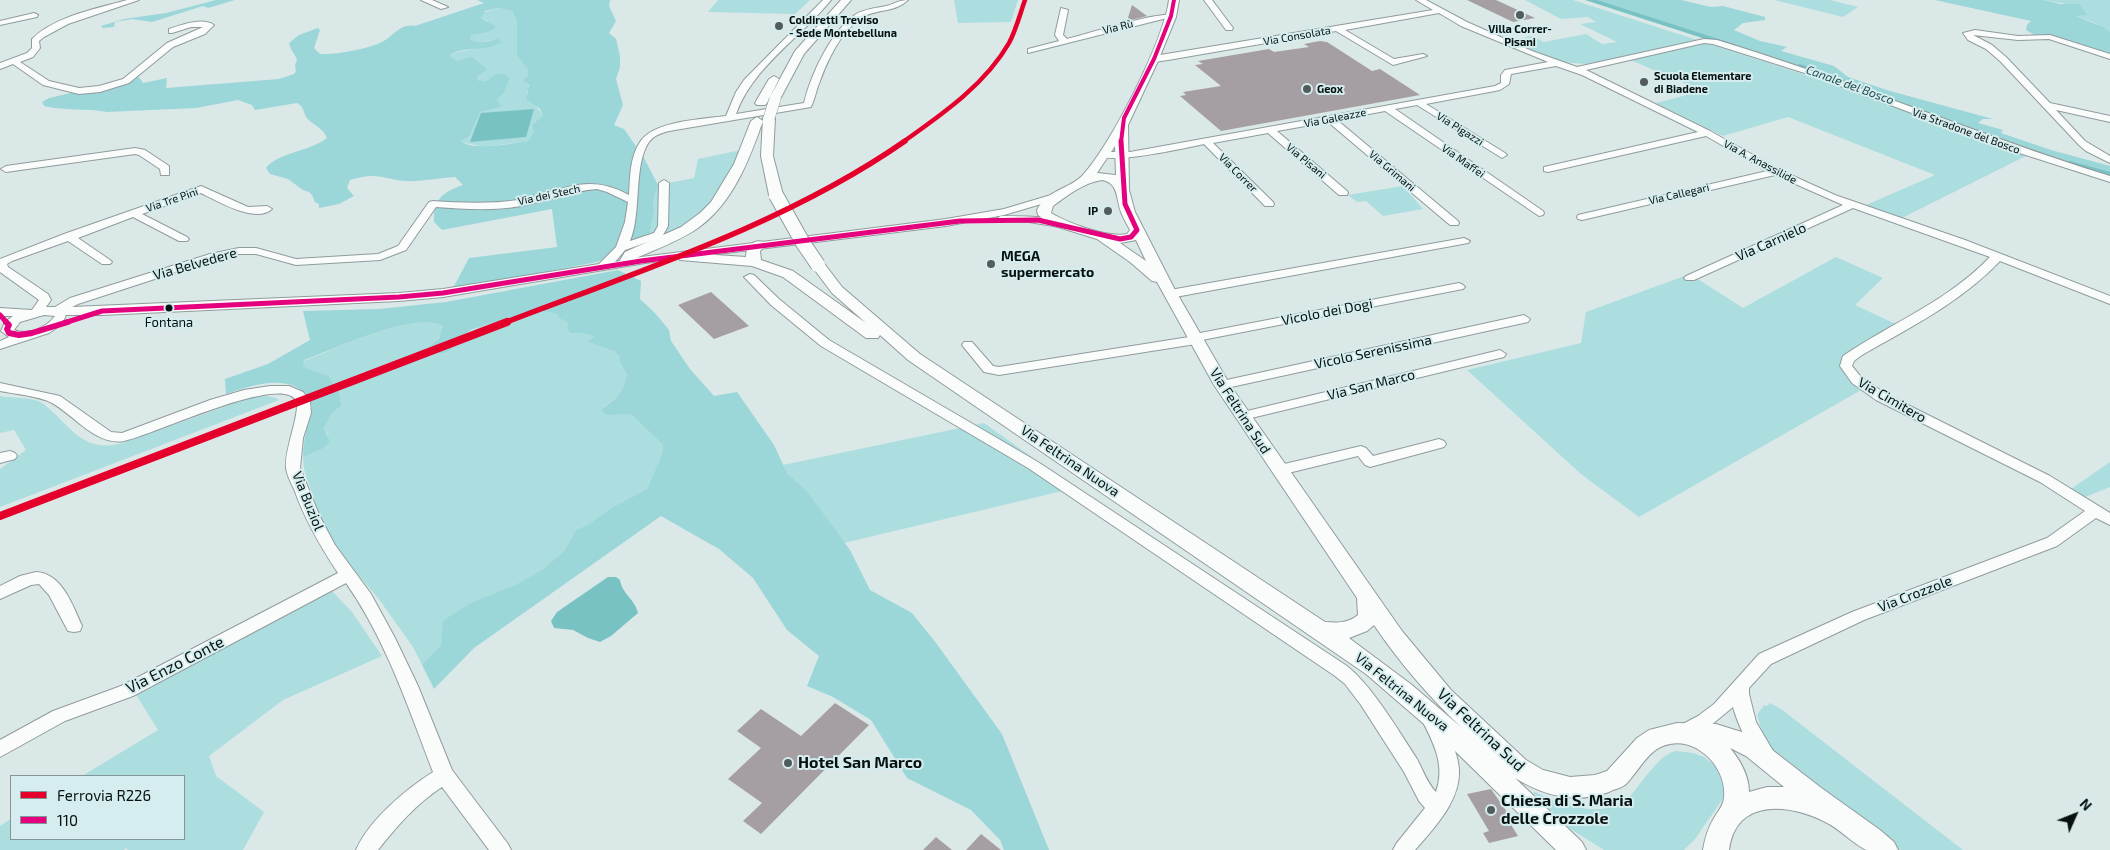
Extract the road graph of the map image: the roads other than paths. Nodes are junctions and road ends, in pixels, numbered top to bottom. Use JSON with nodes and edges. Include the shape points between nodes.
{"nodes":[{"id":1,"x":135,"y":0,"type":"edge"},
{"id":2,"x":425,"y":0,"type":"edge"},
{"id":3,"x":826,"y":0,"type":"edge"},
{"id":4,"x":846,"y":0,"type":"edge"},
{"id":5,"x":904,"y":0,"type":"edge"},
{"id":6,"x":1174,"y":0,"type":"edge"},
{"id":7,"x":1208,"y":0,"type":"edge"},
{"id":8,"x":1420,"y":0,"type":"edge"},
{"id":9,"x":444,"y":7,"type":"dead end"},
{"id":10,"x":1064,"y":10,"type":"dead end"},
{"id":11,"x":1440,"y":11,"type":"junction"},
{"id":12,"x":34,"y":15,"type":"dead end"},
{"id":13,"x":1172,"y":16,"type":"junction"},
{"id":14,"x":0,"y":23,"type":"edge"},
{"id":15,"x":1230,"y":28,"type":"dead end"},
{"id":16,"x":1338,"y":29,"type":"junction"},
{"id":17,"x":172,"y":31,"type":"dead end"},
{"id":18,"x":1065,"y":41,"type":"junction"},
{"id":19,"x":1031,"y":50,"type":"dead end"},
{"id":20,"x":799,"y":53,"type":"junction"},
{"id":21,"x":1424,"y":56,"type":"dead end"},
{"id":22,"x":2110,"y":57,"type":"edge"},
{"id":23,"x":1154,"y":59,"type":"junction"},
{"id":24,"x":15,"y":62,"type":"junction"},
{"id":25,"x":1554,"y":63,"type":"junction"},
{"id":26,"x":0,"y":66,"type":"edge"},
{"id":27,"x":1576,"y":70,"type":"junction"},
{"id":28,"x":1419,"y":103,"type":"junction"},
{"id":29,"x":2049,"y":106,"type":"junction"},
{"id":30,"x":1387,"y":108,"type":"junction"},
{"id":31,"x":730,"y":118,"type":"junction"},
{"id":32,"x":1124,"y":118,"type":"junction"},
{"id":33,"x":1330,"y":119,"type":"junction"},
{"id":34,"x":763,"y":120,"type":"junction"},
{"id":35,"x":2110,"y":120,"type":"edge"},
{"id":36,"x":1270,"y":130,"type":"junction"},
{"id":37,"x":1707,"y":133,"type":"junction"},
{"id":38,"x":1206,"y":142,"type":"junction"},
{"id":39,"x":1104,"y":155,"type":"junction"},
{"id":40,"x":1502,"y":155,"type":"dead end"},
{"id":41,"x":1121,"y":156,"type":"junction"},
{"id":42,"x":2110,"y":160,"type":"edge"},
{"id":43,"x":1548,"y":169,"type":"dead end"},
{"id":44,"x":2,"y":170,"type":"edge"},
{"id":45,"x":1776,"y":172,"type":"junction"},
{"id":46,"x":165,"y":173,"type":"dead end"},
{"id":47,"x":1086,"y":179,"type":"junction"},
{"id":48,"x":2110,"y":179,"type":"edge"},
{"id":49,"x":664,"y":183,"type":"dead end"},
{"id":50,"x":1123,"y":189,"type":"junction"},
{"id":51,"x":1343,"y":193,"type":"dead end"},
{"id":52,"x":1064,"y":194,"type":"junction"},
{"id":53,"x":632,"y":200,"type":"junction"},
{"id":54,"x":433,"y":204,"type":"joint"},
{"id":55,"x":1269,"y":204,"type":"dead end"},
{"id":56,"x":1851,"y":205,"type":"junction"},
{"id":57,"x":267,"y":209,"type":"dead end"},
{"id":58,"x":132,"y":213,"type":"junction"},
{"id":59,"x":1539,"y":213,"type":"dead end"},
{"id":60,"x":1582,"y":216,"type":"dead end"},
{"id":61,"x":960,"y":221,"type":"junction"},
{"id":62,"x":1454,"y":223,"type":"dead end"},
{"id":63,"x":1066,"y":225,"type":"junction"},
{"id":64,"x":1137,"y":230,"type":"junction"},
{"id":65,"x":1095,"y":234,"type":"junction"},
{"id":66,"x":68,"y":236,"type":"junction"},
{"id":67,"x":183,"y":239,"type":"dead end"},
{"id":68,"x":1464,"y":242,"type":"dead end"},
{"id":69,"x":759,"y":245,"type":"junction"},
{"id":70,"x":1998,"y":256,"type":"junction"},
{"id":71,"x":621,"y":257,"type":"junction"},
{"id":72,"x":681,"y":257,"type":"junction"},
{"id":73,"x":641,"y":260,"type":"junction"},
{"id":74,"x":106,"y":262,"type":"dead end"},
{"id":75,"x":604,"y":265,"type":"joint"},
{"id":76,"x":592,"y":268,"type":"junction"},
{"id":77,"x":759,"y":268,"type":"junction"},
{"id":78,"x":1690,"y":278,"type":"dead end"},
{"id":79,"x":1459,"y":287,"type":"dead end"},
{"id":80,"x":1169,"y":292,"type":"junction"},
{"id":81,"x":2110,"y":300,"type":"edge"},
{"id":82,"x":102,"y":311,"type":"junction"},
{"id":83,"x":35,"y":312,"type":"junction"},
{"id":84,"x":58,"y":312,"type":"junction"},
{"id":85,"x":0,"y":313,"type":"edge"},
{"id":86,"x":1524,"y":319,"type":"dead end"},
{"id":87,"x":50,"y":326,"type":"junction"},
{"id":88,"x":5,"y":332,"type":"edge"},
{"id":89,"x":26,"y":335,"type":"junction"},
{"id":90,"x":1195,"y":339,"type":"junction"},
{"id":91,"x":968,"y":345,"type":"dead end"},
{"id":92,"x":0,"y":346,"type":"edge"},
{"id":93,"x":1500,"y":354,"type":"dead end"},
{"id":94,"x":914,"y":357,"type":"junction"},
{"id":95,"x":1222,"y":385,"type":"junction"},
{"id":96,"x":0,"y":387,"type":"edge"},
{"id":97,"x":1243,"y":416,"type":"junction"},
{"id":98,"x":1439,"y":444,"type":"dead end"},
{"id":99,"x":1280,"y":470,"type":"junction"},
{"id":100,"x":2095,"y":511,"type":"junction"},
{"id":101,"x":2110,"y":520,"type":"edge"},
{"id":102,"x":348,"y":576,"type":"junction"},
{"id":103,"x":0,"y":593,"type":"edge"},
{"id":104,"x":1367,"y":597,"type":"junction"},
{"id":105,"x":74,"y":626,"type":"dead end"},
{"id":106,"x":1316,"y":628,"type":"junction"},
{"id":107,"x":1741,"y":685,"type":"junction"},
{"id":108,"x":1421,"y":704,"type":"junction"},
{"id":109,"x":1678,"y":733,"type":"junction"},
{"id":110,"x":0,"y":749,"type":"edge"},
{"id":111,"x":1772,"y":762,"type":"junction"},
{"id":112,"x":444,"y":775,"type":"junction"},
{"id":113,"x":1438,"y":808,"type":"junction"},
{"id":114,"x":1733,"y":811,"type":"junction"},
{"id":115,"x":1847,"y":822,"type":"junction"},
{"id":116,"x":1713,"y":844,"type":"edge"},
{"id":117,"x":1572,"y":847,"type":"edge"},
{"id":118,"x":366,"y":850,"type":"edge"},
{"id":119,"x":502,"y":850,"type":"edge"},
{"id":120,"x":1403,"y":850,"type":"edge"},
{"id":121,"x":1885,"y":850,"type":"edge"}],
"edges":[{"from":1,"to":24,"type":"street","via":[[46,32],[35,41],[34,52]]},
{"from":2,"to":9,"type":"street"},
{"from":3,"to":31,"type":"street","via":[[749,79],[738,95]]},
{"from":4,"to":20,"type":"main road","name":"Via Feltrina Nuova"},
{"from":5,"to":31,"type":"street","via":[[866,13],[850,23],[816,78],[808,105]]},
{"from":6,"to":13,"type":"main road"},
{"from":7,"to":15,"type":"street"},
{"from":8,"to":11,"type":"street","name":"Via A. Anassilide"},
{"from":10,"to":18,"type":"street","via":[[1059,35]]},
{"from":11,"to":16,"type":"street","name":"Via Consolata"},
{"from":11,"to":25,"type":"street","name":"Via A. Anassilide"},
{"from":12,"to":14,"type":"street"},
{"from":13,"to":18,"type":"street","name":"Via Rù"},
{"from":13,"to":23,"type":"main road"},
{"from":16,"to":21,"type":"street","via":[[1393,62]]},
{"from":16,"to":23,"type":"street","name":"Via Consolata"},
{"from":17,"to":24,"type":"street","via":[[190,24],[210,27],[170,44],[126,81],[100,89],[60,88],[37,79]]},
{"from":18,"to":19,"type":"street","name":"Via Rù"},
{"from":20,"to":34,"type":"main road","name":"Via Feltrina Nuova","bridge":true},
{"from":20,"to":34,"type":"main road","via":[[780,69],[767,90],[761,103]]},
{"from":22,"to":29,"type":"street","via":[[2058,39],[1967,33],[1993,50]]},
{"from":23,"to":32,"type":"main road"},
{"from":24,"to":26,"type":"street"},
{"from":25,"to":27,"type":"street","name":"Via A. Anassilide"},
{"from":25,"to":28,"type":"street","name":"Via Galeazze","via":[[1508,72],[1506,83],[1499,87]]},
{"from":27,"to":37,"type":"street","name":"Via A. Anassilide"},
{"from":27,"to":48,"type":"street","name":"Via Stradone del Bosco","via":[[1709,41],[1807,72],[2012,148]]},
{"from":28,"to":30,"type":"street","name":"Via Galeazze"},
{"from":28,"to":40,"type":"street","name":"Via Pigazzi"},
{"from":29,"to":35,"type":"street"},
{"from":29,"to":42,"type":"street","via":[[2089,149]]},
{"from":30,"to":33,"type":"street","name":"Via Galeazze"},
{"from":30,"to":59,"type":"street","name":"Via Maffei"},
{"from":31,"to":53,"type":"street","via":[[668,128],[652,134],[641,150]]},
{"from":32,"to":39,"type":"main road"},
{"from":32,"to":41,"type":"main road"},
{"from":33,"to":36,"type":"street","name":"Via Galeazze"},
{"from":33,"to":62,"type":"street","name":"Via Grimani"},
{"from":34,"to":71,"type":"main road","via":[[732,178],[711,209],[695,225]]},
{"from":34,"to":94,"type":"main road","name":"Via Feltrina Nuova","bridge":true,"via":[[776,195],[803,243],[837,290]]},
{"from":36,"to":38,"type":"street","name":"Via Galeazze"},
{"from":36,"to":51,"type":"street","name":"Via Pisani"},
{"from":37,"to":43,"type":"street"},
{"from":37,"to":45,"type":"street","name":"Via A. Anassilide"},
{"from":38,"to":41,"type":"street","name":"Via Galeazze"},
{"from":38,"to":55,"type":"street","name":"Via Correr"},
{"from":39,"to":41,"type":"street","name":"Via Galeazze"},
{"from":39,"to":47,"type":"main road"},
{"from":41,"to":50,"type":"main road"},
{"from":44,"to":46,"type":"street","via":[[135,151],[166,168]]},
{"from":45,"to":56,"type":"street","name":"Via A. Anassilide"},
{"from":45,"to":60,"type":"street","name":"Via Callegari"},
{"from":47,"to":50,"type":"main road","via":[[1111,178]]},
{"from":47,"to":52,"type":"main road"},
{"from":49,"to":71,"type":"street","via":[[663,226],[658,235]]},
{"from":50,"to":64,"type":"main road","name":"Via Feltrina Sud","via":[[1125,204]]},
{"from":52,"to":61,"type":"street","via":[[1008,212]]},
{"from":52,"to":63,"type":"main road","via":[[1048,204],[1044,212]]},
{"from":53,"to":54,"type":"street","name":"Via dei Stech","via":[[597,186],[518,203]]},
{"from":53,"to":71,"type":"street"},
{"from":54,"to":84,"type":"street","name":"Via Belvedere","via":[[402,248],[380,257],[296,262],[256,251],[239,250],[74,301]]},
{"from":56,"to":70,"type":"street","name":"Via A. Anassilide"},
{"from":56,"to":78,"type":"street","name":"Via Carnielo"},
{"from":57,"to":58,"type":"street","name":"Via Tre Pini","via":[[246,210],[201,188]]},
{"from":58,"to":66,"type":"street","name":"Via Tre Pini"},
{"from":58,"to":67,"type":"street","name":"Via Tre Pini"},
{"from":61,"to":63,"type":"street","via":[[1029,219]]},
{"from":61,"to":69,"type":"street"},
{"from":63,"to":65,"type":"main road"},
{"from":64,"to":65,"type":"main road","via":[[1133,236],[1124,239]]},
{"from":64,"to":80,"type":"main road","name":"Via Feltrina Sud"},
{"from":65,"to":80,"type":"main road","name":"Via Feltrina Sud","via":[[1142,264]]},
{"from":66,"to":74,"type":"street"},
{"from":66,"to":83,"type":"street","name":"Via Tre Pini","via":[[1,263],[3,270],[44,297]]},
{"from":68,"to":80,"type":"street"},
{"from":69,"to":72,"type":"street"},
{"from":69,"to":77,"type":"main road","via":[[753,250]]},
{"from":70,"to":81,"type":"street","name":"Via A. Anassilide"},
{"from":70,"to":100,"type":"street","name":"Via Cimitero","via":[[1982,273],[1945,300],[1858,352],[1848,359],[1846,366],[1856,381],[1881,397],[2045,479]]},
{"from":71,"to":73,"type":"street"},
{"from":71,"to":75,"type":"street"},
{"from":72,"to":73,"type":"street"},
{"from":72,"to":77,"type":"main road","via":[[716,257]]},
{"from":73,"to":76,"type":"street"},
{"from":75,"to":76,"type":"street"},
{"from":76,"to":82,"type":"street","via":[[399,298]]},
{"from":77,"to":94,"type":"main road","via":[[788,274],[871,334]]},
{"from":77,"to":113,"type":"street","via":[[776,302],[825,342],[1033,466],[1341,671],[1362,693],[1411,766],[1426,795]]},
{"from":79,"to":90,"type":"street","name":"Vicolo dei Dogi"},
{"from":80,"to":90,"type":"main road","name":"Via Feltrina Sud"},
{"from":82,"to":84,"type":"street"},
{"from":82,"to":87,"type":"street"},
{"from":83,"to":84,"type":"street"},
{"from":83,"to":85,"type":"street"},
{"from":83,"to":88,"type":"street","via":[[21,317]]},
{"from":84,"to":87,"type":"street","via":[[60,318]]},
{"from":85,"to":88,"type":"street"},
{"from":86,"to":95,"type":"street","name":"Vicolo Serenissima"},
{"from":87,"to":89,"type":"street"},
{"from":88,"to":89,"type":"street"},
{"from":89,"to":92,"type":"street"},
{"from":90,"to":91,"type":"street","name":"Vicolo dei Dogi","via":[[999,372],[989,369]]},
{"from":90,"to":95,"type":"main road","name":"Via Feltrina Sud"},
{"from":93,"to":97,"type":"street","name":"Via San Marco"},
{"from":94,"to":106,"type":"main road","name":"Via Feltrina Nuova"},
{"from":95,"to":97,"type":"main road","name":"Via Feltrina Sud"},
{"from":96,"to":102,"type":"street","name":"Via Buziol","via":[[54,399],[108,436],[143,430],[244,394],[289,390],[303,401],[304,413],[296,438],[293,468],[312,517]]},
{"from":97,"to":99,"type":"main road","name":"Via Feltrina Sud"},
{"from":98,"to":99,"type":"street","via":[[1370,462],[1361,451]]},
{"from":99,"to":104,"type":"main road","name":"Via Feltrina Sud"},
{"from":100,"to":101,"type":"street","name":"Via Cimitero"},
{"from":100,"to":107,"type":"street","name":"Via Crozzole","via":[[2052,542],[1858,616],[1765,659]]},
{"from":102,"to":110,"type":"street","name":"Via Enzo Conte","via":[[127,691],[59,716]]},
{"from":102,"to":112,"type":"street","name":"Via Buziol","via":[[365,598],[387,638]]},
{"from":103,"to":105,"type":"street","via":[[24,581],[40,578],[50,582]]},
{"from":104,"to":106,"type":"main road","via":[[1369,616],[1364,624],[1338,631]]},
{"from":104,"to":109,"type":"main road","name":"Via Feltrina Sud","via":[[1404,650],[1443,696],[1518,767],[1543,781],[1580,788],[1606,784],[1616,778],[1652,740]]},
{"from":106,"to":108,"type":"main road","name":"Via Feltrina Nuova","via":[[1376,668]]},
{"from":107,"to":109,"type":"street","name":"Via Crozzole","via":[[1716,713]]},
{"from":107,"to":111,"type":"street","via":[[1747,719]]},
{"from":108,"to":113,"type":"street","via":[[1441,737],[1450,760],[1448,788]]},
{"from":108,"to":117,"type":"main road","name":"Via Feltrina Nuova"},
{"from":109,"to":111,"type":"main road","name":"Via Feltrina Sud","via":[[1730,737]]},
{"from":109,"to":114,"type":"main road","via":[[1707,743],[1726,758],[1737,786]]},
{"from":111,"to":115,"type":"main road","name":"Via Feltrina Sud","via":[[1810,796]]},
{"from":112,"to":118,"type":"street","via":[[415,794]]},
{"from":112,"to":119,"type":"street","name":"Via Buziol"},
{"from":113,"to":120,"type":"street"},
{"from":114,"to":115,"type":"main road","via":[[1764,798],[1787,798],[1816,806]]},
{"from":114,"to":116,"type":"main road","via":[[1724,821]]},
{"from":115,"to":121,"type":"main road"}]}
